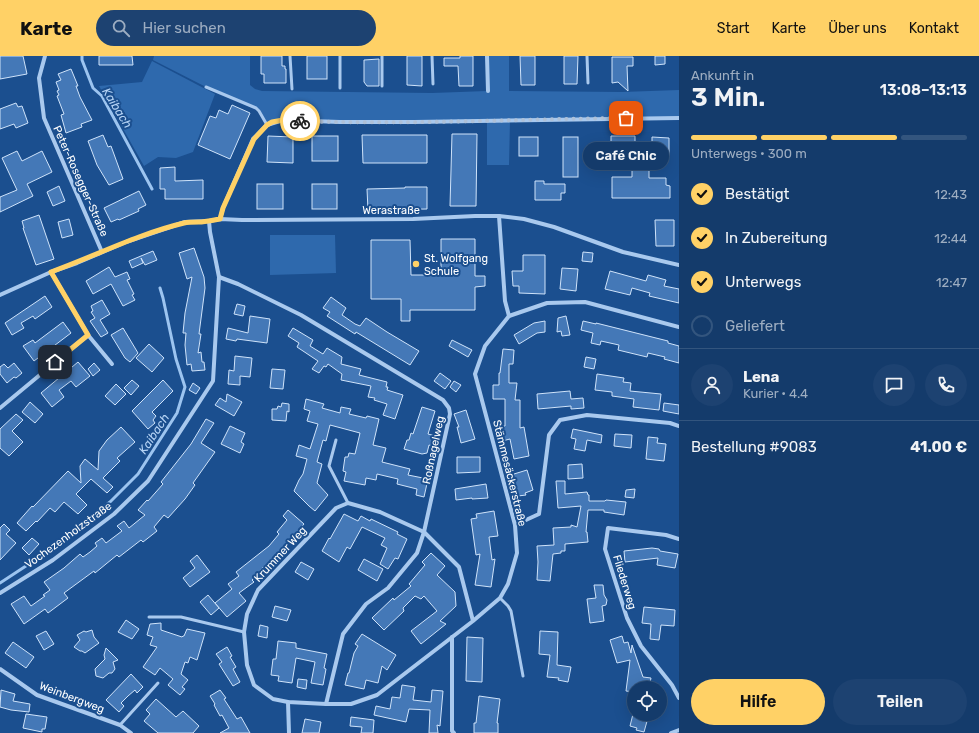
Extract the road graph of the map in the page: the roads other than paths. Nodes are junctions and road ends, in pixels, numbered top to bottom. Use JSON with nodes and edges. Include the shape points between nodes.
{"nodes":[{"id":1,"x":45,"y":56,"type":"edge"},
{"id":2,"x":290,"y":56,"type":"edge"},
{"id":3,"x":340,"y":56,"type":"edge"},
{"id":4,"x":382,"y":56,"type":"edge"},
{"id":5,"x":432,"y":56,"type":"edge"},
{"id":6,"x":487,"y":56,"type":"edge"},
{"id":7,"x":587,"y":56,"type":"edge"},
{"id":8,"x":588,"y":83,"type":"dead end"},
{"id":9,"x":432,"y":84,"type":"dead end"},
{"id":10,"x":382,"y":86,"type":"dead end"},
{"id":11,"x":206,"y":87,"type":"dead end"},
{"id":12,"x":340,"y":88,"type":"dead end"},
{"id":13,"x":292,"y":89,"type":"dead end"},
{"id":14,"x":488,"y":91,"type":"dead end"},
{"id":15,"x":679,"y":118,"type":"edge"},
{"id":16,"x":267,"y":125,"type":"junction"},
{"id":17,"x":499,"y":216,"type":"junction"},
{"id":18,"x":220,"y":219,"type":"junction"},
{"id":19,"x":209,"y":221,"type":"junction"},
{"id":20,"x":102,"y":252,"type":"junction"},
{"id":21,"x":679,"y":265,"type":"edge"},
{"id":22,"x":51,"y":272,"type":"junction"},
{"id":23,"x":219,"y":277,"type":"junction"},
{"id":24,"x":0,"y":295,"type":"edge"},
{"id":25,"x":509,"y":316,"type":"junction"},
{"id":26,"x":679,"y":327,"type":"edge"},
{"id":27,"x":88,"y":335,"type":"junction"},
{"id":28,"x":112,"y":364,"type":"dead end"},
{"id":29,"x":0,"y":408,"type":"edge"},
{"id":30,"x":679,"y":426,"type":"edge"},
{"id":31,"x":336,"y":440,"type":"dead end"},
{"id":32,"x":348,"y":503,"type":"junction"},
{"id":33,"x":515,"y":525,"type":"junction"},
{"id":34,"x":424,"y":532,"type":"junction"},
{"id":35,"x":679,"y":539,"type":"edge"},
{"id":36,"x":0,"y":593,"type":"edge"},
{"id":37,"x":500,"y":598,"type":"junction"},
{"id":38,"x":149,"y":617,"type":"dead end"},
{"id":39,"x":473,"y":621,"type":"junction"},
{"id":40,"x":244,"y":632,"type":"junction"},
{"id":41,"x":452,"y":637,"type":"junction"},
{"id":42,"x":0,"y":668,"type":"edge"},
{"id":43,"x":523,"y":676,"type":"dead end"},
{"id":44,"x":158,"y":683,"type":"dead end"},
{"id":45,"x":679,"y":698,"type":"edge"},
{"id":46,"x":288,"y":702,"type":"junction"},
{"id":47,"x":326,"y":704,"type":"junction"},
{"id":48,"x":120,"y":725,"type":"junction"},
{"id":49,"x":679,"y":730,"type":"edge"},
{"id":50,"x":131,"y":733,"type":"edge"},
{"id":51,"x":290,"y":733,"type":"edge"},
{"id":52,"x":454,"y":733,"type":"edge"},
{"id":53,"x":671,"y":733,"type":"edge"}],
"edges":[{"from":1,"to":20,"type":"street","name":"Peter-Rosegger-Straße","via":[[39,78],[44,118]]},
{"from":2,"to":13,"type":"lane"},
{"from":3,"to":12,"type":"lane"},
{"from":4,"to":10,"type":"lane"},
{"from":5,"to":9,"type":"lane"},
{"from":6,"to":14,"type":"street"},
{"from":7,"to":8,"type":"lane"},
{"from":11,"to":16,"type":"lane","via":[[256,108]]},
{"from":15,"to":16,"type":"street","via":[[414,122],[283,120]]},
{"from":16,"to":18,"type":"street","via":[[254,139]]},
{"from":17,"to":18,"type":"street","name":"Werastraße","via":[[414,220]]},
{"from":17,"to":21,"type":"street","name":"Werastraße","via":[[524,218],[623,252]]},
{"from":17,"to":25,"type":"street","via":[[505,300]]},
{"from":18,"to":19,"type":"street","name":"Werastraße"},
{"from":19,"to":20,"type":"street","name":"Werastraße","via":[[186,222]]},
{"from":19,"to":23,"type":"street","name":"Vochezenholzstraße"},
{"from":20,"to":22,"type":"street","name":"Peter-Rosegger-Straße"},
{"from":22,"to":24,"type":"street","name":"Peter-Rosegger-Straße"},
{"from":22,"to":27,"type":"street"},
{"from":23,"to":34,"type":"street","name":"Roßnagelweg","via":[[301,315],[443,400],[450,414]]},
{"from":23,"to":36,"type":"street","name":"Vochezenholzstraße","via":[[213,381],[148,481],[114,514],[53,560]]},
{"from":25,"to":26,"type":"street","via":[[547,303],[585,302]]},
{"from":25,"to":33,"type":"street","name":"Stämmesäckerstraße","via":[[485,346],[475,374]]},
{"from":27,"to":28,"type":"street"},
{"from":27,"to":29,"type":"street"},
{"from":30,"to":33,"type":"street","via":[[587,415],[560,420],[549,435],[539,514]]},
{"from":31,"to":32,"type":"lane","via":[[329,466]]},
{"from":32,"to":34,"type":"street","via":[[380,512]]},
{"from":32,"to":40,"type":"street","name":"Krummer Weg","via":[[336,508],[258,590],[247,614]]},
{"from":33,"to":37,"type":"street","name":"Stämmesäckerstraße","via":[[517,553],[508,584]]},
{"from":34,"to":39,"type":"street","via":[[459,567]]},
{"from":34,"to":47,"type":"street","name":"Roßnagelweg","via":[[417,553],[388,588],[366,604],[343,634]]},
{"from":35,"to":45,"type":"street","name":"Fliederweg","via":[[608,528],[605,549],[627,618],[641,646]]},
{"from":37,"to":39,"type":"street","name":"Stämmesäckerstraße"},
{"from":37,"to":43,"type":"lane","via":[[510,611]]},
{"from":38,"to":40,"type":"lane","via":[[181,617]]},
{"from":39,"to":41,"type":"street","name":"Stämmesäckerstraße"},
{"from":40,"to":46,"type":"street","name":"Stämmesäckerstraße","via":[[247,665],[254,685],[273,699]]},
{"from":41,"to":47,"type":"street","name":"Stämmesäckerstraße","via":[[377,695],[351,704]]},
{"from":41,"to":52,"type":"street"},
{"from":42,"to":48,"type":"street","name":"Weinbergweg","via":[[37,694]]},
{"from":44,"to":48,"type":"lane"},
{"from":46,"to":47,"type":"street","name":"Stämmesäckerstraße"},
{"from":46,"to":51,"type":"street"},
{"from":48,"to":50,"type":"street","name":"Weinbergweg"},
{"from":49,"to":53,"type":"street"}]}
